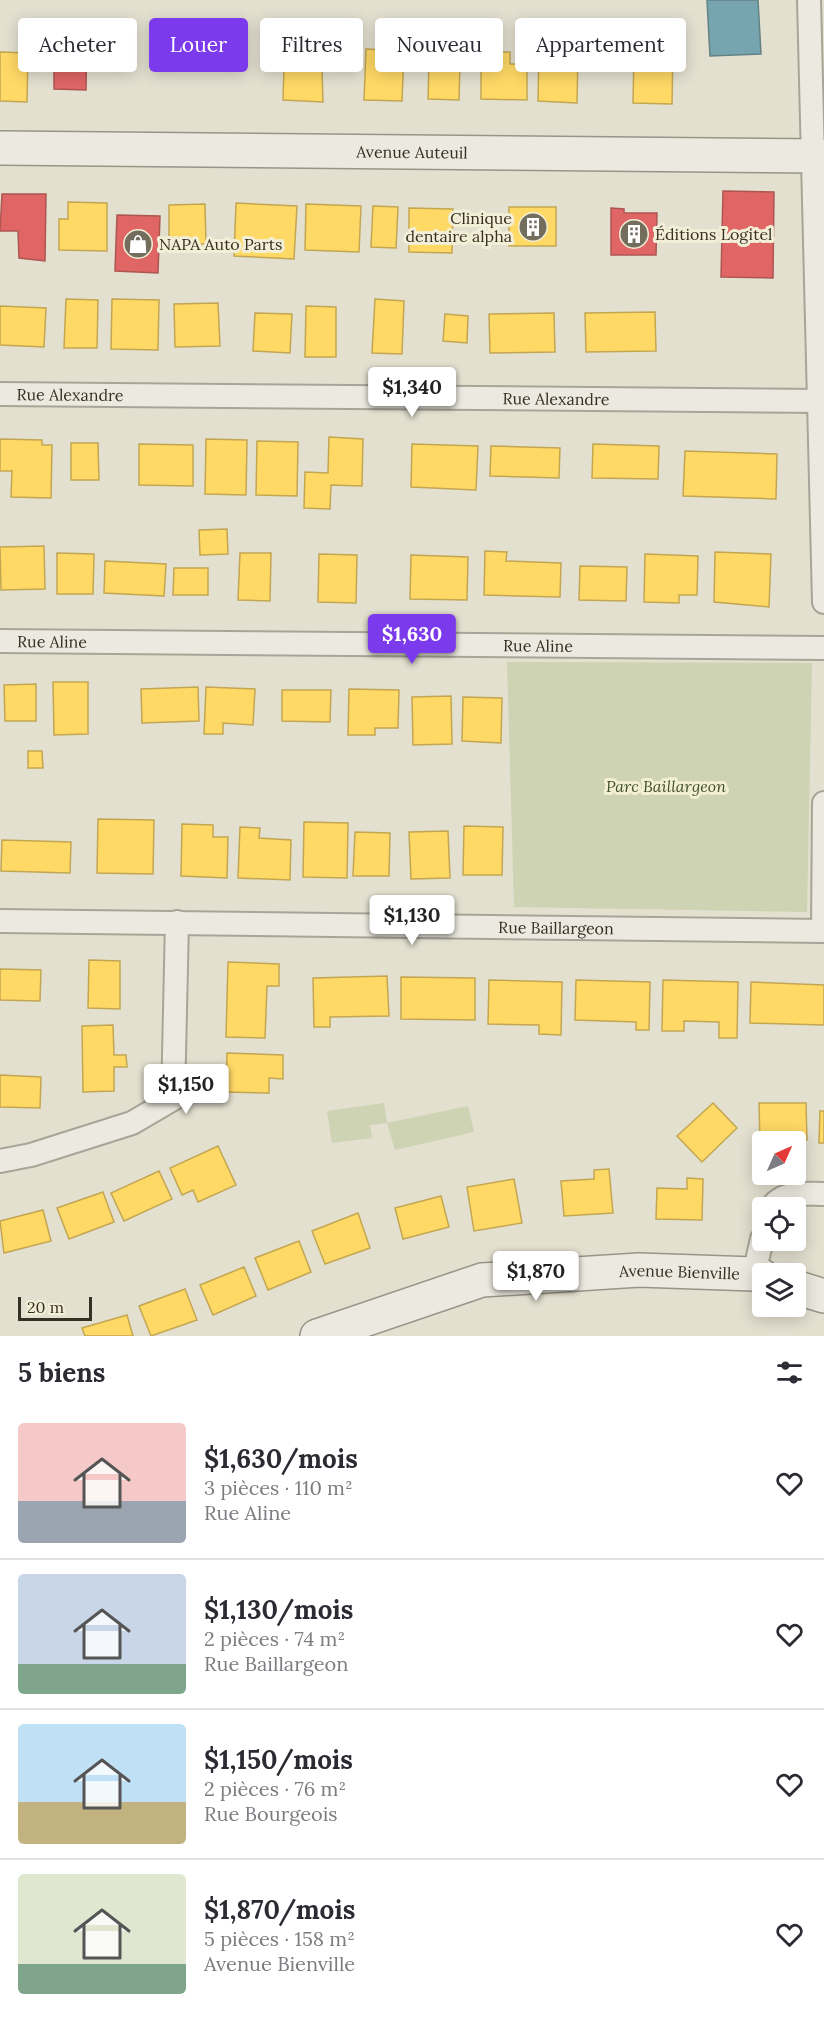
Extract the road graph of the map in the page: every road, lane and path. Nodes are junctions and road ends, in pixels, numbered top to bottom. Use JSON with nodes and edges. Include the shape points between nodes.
{"nodes":[{"id":1,"x":809,"y":0,"type":"edge"},
{"id":2,"x":0,"y":148,"type":"edge"},
{"id":3,"x":818,"y":156,"type":"edge"},
{"id":4,"x":0,"y":394,"type":"edge"},
{"id":5,"x":821,"y":401,"type":"edge"},
{"id":6,"x":824,"y":602,"type":"edge"},
{"id":7,"x":0,"y":641,"type":"edge"},
{"id":8,"x":824,"y":648,"type":"edge"},
{"id":9,"x":824,"y":803,"type":"edge"},
{"id":10,"x":0,"y":921,"type":"edge"},
{"id":11,"x":177,"y":922,"type":"junction"},
{"id":12,"x":824,"y":932,"type":"edge"},
{"id":13,"x":0,"y":1161,"type":"edge"},
{"id":14,"x":824,"y":1194,"type":"edge"},
{"id":15,"x":785,"y":1197,"type":"edge"},
{"id":16,"x":752,"y":1275,"type":"edge"},
{"id":17,"x":806,"y":1290,"type":"edge"},
{"id":18,"x":824,"y":1296,"type":"edge"},
{"id":19,"x":317,"y":1336,"type":"edge"}],
"edges":[{"from":1,"to":3,"type":"street"},
{"from":2,"to":3,"type":"street","name":"Avenue Auteuil"},
{"from":3,"to":5,"type":"street"},
{"from":4,"to":5,"type":"street","name":"Rue Alexandre"},
{"from":5,"to":6,"type":"street"},
{"from":7,"to":8,"type":"street","name":"Rue Aline"},
{"from":9,"to":12,"type":"street"},
{"from":10,"to":11,"type":"street","name":"Rue Baillargeon"},
{"from":11,"to":12,"type":"street","name":"Rue Baillargeon"},
{"from":11,"to":13,"type":"street","via":[[173,1099],[132,1122],[31,1155]]},
{"from":14,"to":15,"type":"street"},
{"from":16,"to":19,"type":"street","name":"Avenue Bienville","via":[[639,1270],[482,1280]]},
{"from":17,"to":18,"type":"street"}]}
